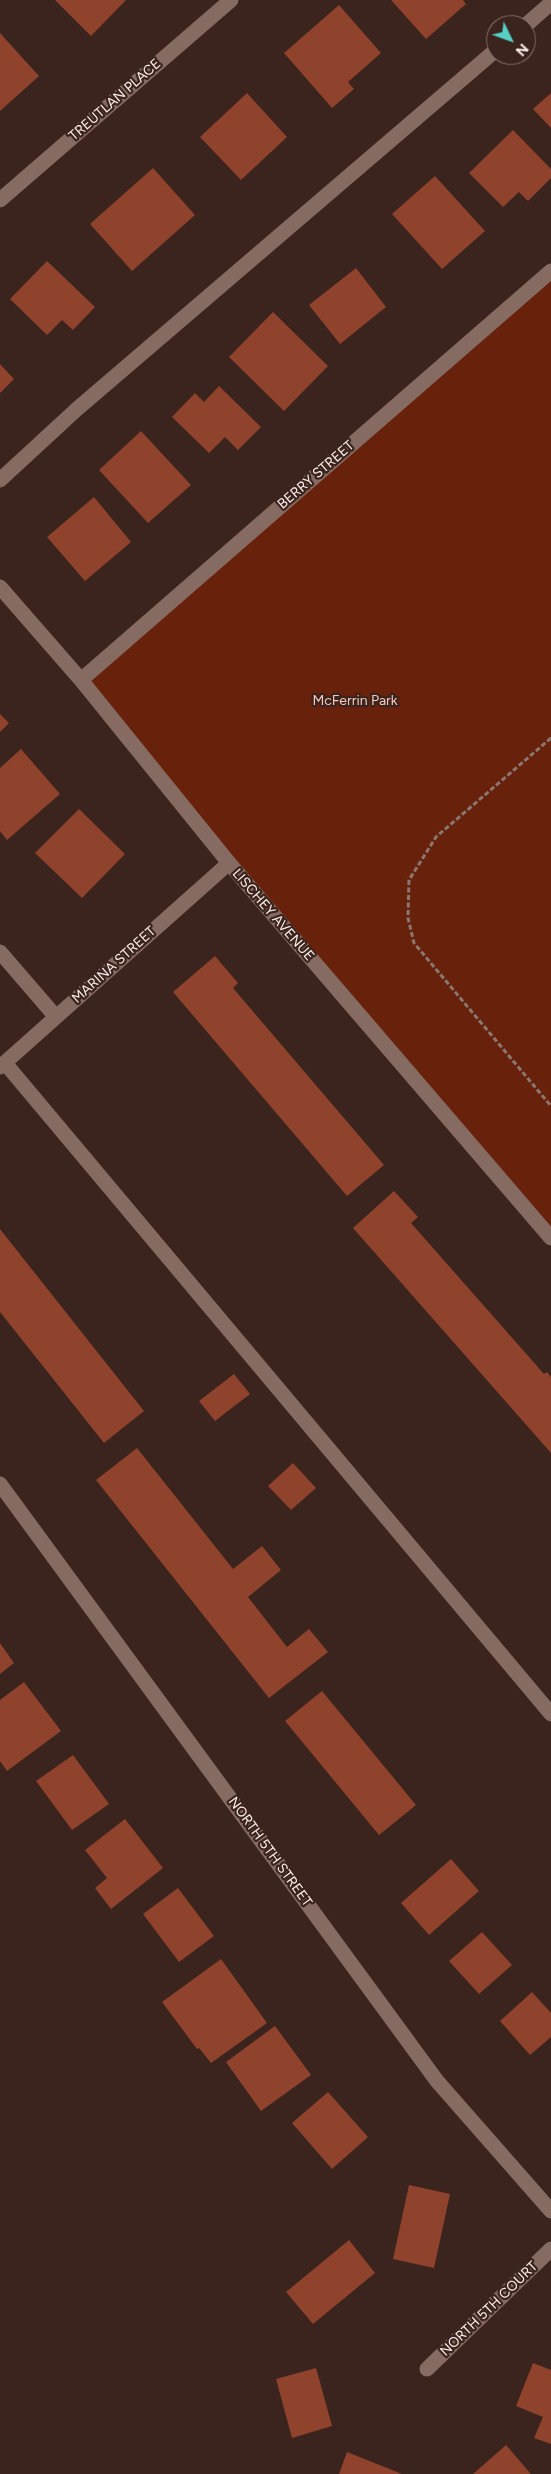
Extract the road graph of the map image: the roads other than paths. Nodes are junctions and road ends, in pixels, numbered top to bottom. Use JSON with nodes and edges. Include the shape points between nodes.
{"nodes":[{"id":1,"x":231,"y":0,"type":"edge"},
{"id":2,"x":551,"y":3,"type":"edge"},
{"id":3,"x":536,"y":16,"type":"edge"},
{"id":4,"x":486,"y":59,"type":"edge"},
{"id":5,"x":0,"y":200,"type":"edge"},
{"id":6,"x":551,"y":272,"type":"edge"},
{"id":7,"x":0,"y":480,"type":"edge"},
{"id":8,"x":0,"y":587,"type":"edge"},
{"id":9,"x":80,"y":680,"type":"junction"},
{"id":10,"x":229,"y":863,"type":"junction"},
{"id":11,"x":0,"y":952,"type":"edge"},
{"id":12,"x":56,"y":1017,"type":"junction"},
{"id":13,"x":2,"y":1065,"type":"edge"},
{"id":14,"x":551,"y":1238,"type":"edge"},
{"id":15,"x":0,"y":1484,"type":"edge"},
{"id":16,"x":551,"y":1714,"type":"edge"},
{"id":17,"x":551,"y":2211,"type":"edge"},
{"id":18,"x":551,"y":2249,"type":"edge"},
{"id":19,"x":427,"y":2369,"type":"dead end"}],
"edges":[{"from":1,"to":5,"type":"street","name":"TREUTLAN PLACE"},
{"from":2,"to":3,"type":"street"},
{"from":4,"to":7,"type":"street","via":[[77,409]]},
{"from":6,"to":9,"type":"street","name":"BERRY STREET"},
{"from":8,"to":9,"type":"street","name":"LISCHEY AVENUE"},
{"from":9,"to":10,"type":"street","name":"LISCHEY AVENUE"},
{"from":10,"to":12,"type":"street","name":"MARINA STREET"},
{"from":10,"to":14,"type":"street","name":"LISCHEY AVENUE"},
{"from":11,"to":12,"type":"street"},
{"from":12,"to":13,"type":"street","name":"MARINA STREET"},
{"from":13,"to":16,"type":"street"},
{"from":15,"to":17,"type":"street","name":"NORTH 5TH STREET","via":[[437,2081]]},
{"from":18,"to":19,"type":"street","name":"NORTH 5TH COURT"}]}
